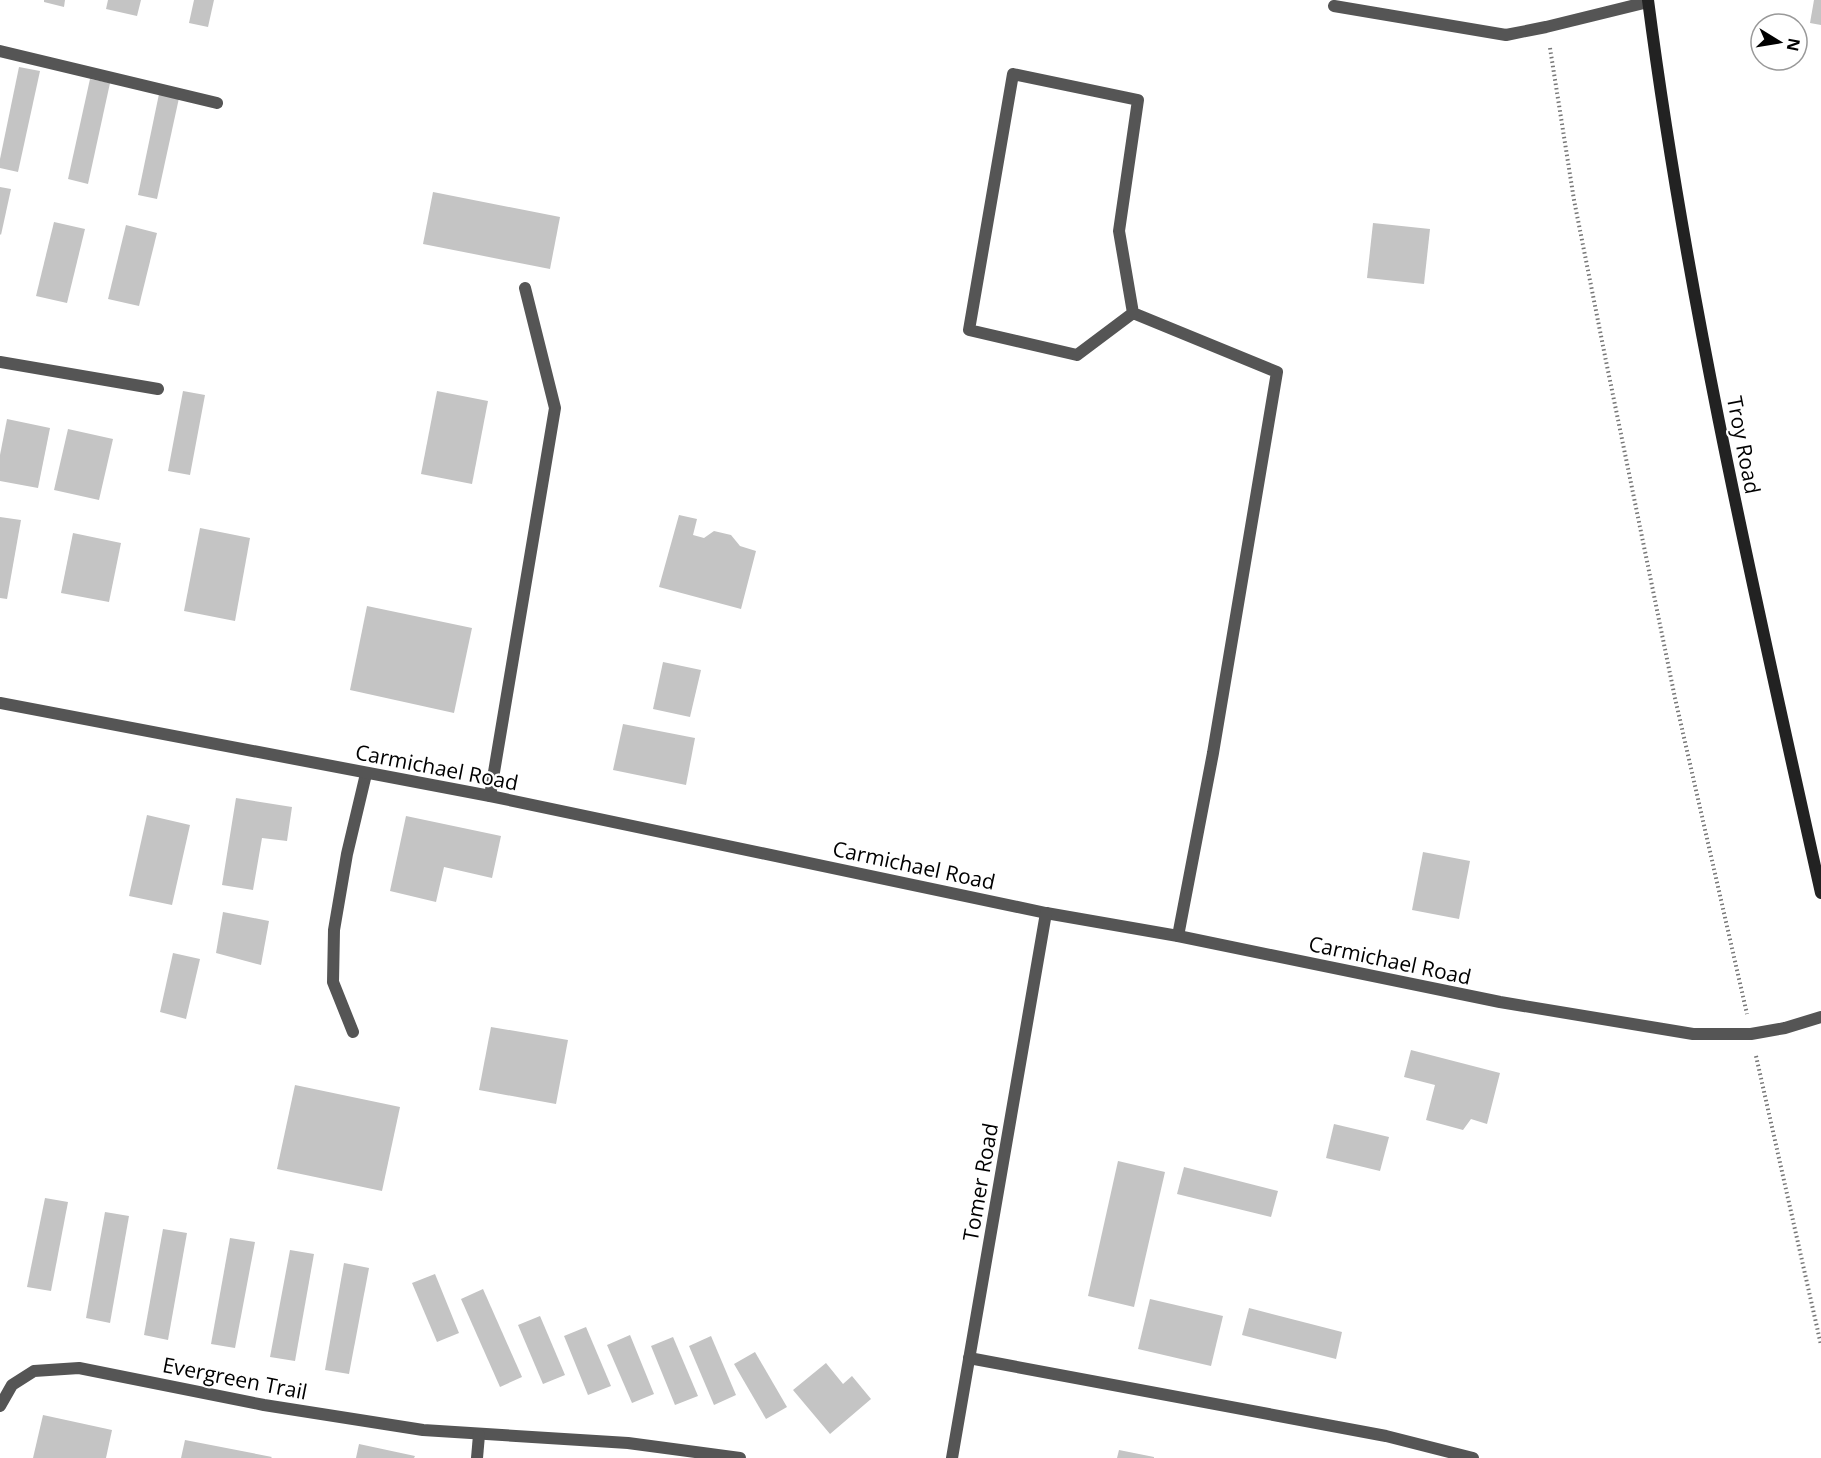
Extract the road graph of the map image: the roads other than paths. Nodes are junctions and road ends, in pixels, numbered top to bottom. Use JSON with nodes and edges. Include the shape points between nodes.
{"nodes":[{"id":1,"x":1648,"y":1,"type":"edge"},
{"id":2,"x":1334,"y":6,"type":"dead end"},
{"id":3,"x":0,"y":51,"type":"edge"},
{"id":4,"x":217,"y":103,"type":"dead end"},
{"id":5,"x":525,"y":288,"type":"dead end"},
{"id":6,"x":1133,"y":312,"type":"junction"},
{"id":7,"x":0,"y":362,"type":"edge"},
{"id":8,"x":159,"y":389,"type":"dead end"},
{"id":9,"x":0,"y":703,"type":"edge"},
{"id":10,"x":366,"y":774,"type":"junction"},
{"id":11,"x":490,"y":796,"type":"junction"},
{"id":12,"x":1821,"y":893,"type":"edge"},
{"id":13,"x":1046,"y":913,"type":"junction"},
{"id":14,"x":1178,"y":936,"type":"junction"},
{"id":15,"x":1821,"y":1017,"type":"edge"},
{"id":16,"x":353,"y":1032,"type":"dead end"},
{"id":17,"x":969,"y":1358,"type":"junction"},
{"id":18,"x":0,"y":1406,"type":"edge"},
{"id":19,"x":479,"y":1435,"type":"junction"},
{"id":20,"x":477,"y":1458,"type":"edge"},
{"id":21,"x":740,"y":1458,"type":"edge"},
{"id":22,"x":952,"y":1458,"type":"edge"},
{"id":23,"x":1473,"y":1458,"type":"edge"}],
"edges":[{"from":1,"to":2,"type":"street","via":[[1506,35]]},
{"from":1,"to":12,"type":"main road","name":"Troy Road","via":[[1685,239],[1742,536]]},
{"from":3,"to":4,"type":"street"},
{"from":5,"to":11,"type":"street","via":[[555,408]]},
{"from":6,"to":6,"type":"street","via":[[1119,231],[1138,100],[1013,74],[969,330],[1077,355]]},
{"from":6,"to":14,"type":"street","via":[[1277,372]]},
{"from":7,"to":8,"type":"street"},
{"from":9,"to":10,"type":"street","name":"Carmichael Road"},
{"from":10,"to":11,"type":"street","name":"Carmichael Road"},
{"from":10,"to":16,"type":"street","via":[[334,930],[333,982]]},
{"from":11,"to":13,"type":"street","name":"Carmichael Road"},
{"from":13,"to":14,"type":"street","name":"Carmichael Road"},
{"from":13,"to":17,"type":"street","name":"Tomer Road"},
{"from":14,"to":15,"type":"street","name":"Carmichael Road","via":[[1500,1002],[1693,1034],[1751,1034]]},
{"from":17,"to":22,"type":"street","name":"Tomer Road"},
{"from":17,"to":23,"type":"street","via":[[1386,1436]]},
{"from":18,"to":19,"type":"street","name":"Evergreen Trail","via":[[12,1384],[34,1371],[79,1368],[264,1405]]},
{"from":19,"to":20,"type":"street"},
{"from":19,"to":21,"type":"street","name":"Evergreen Trail","via":[[628,1443]]}]}
